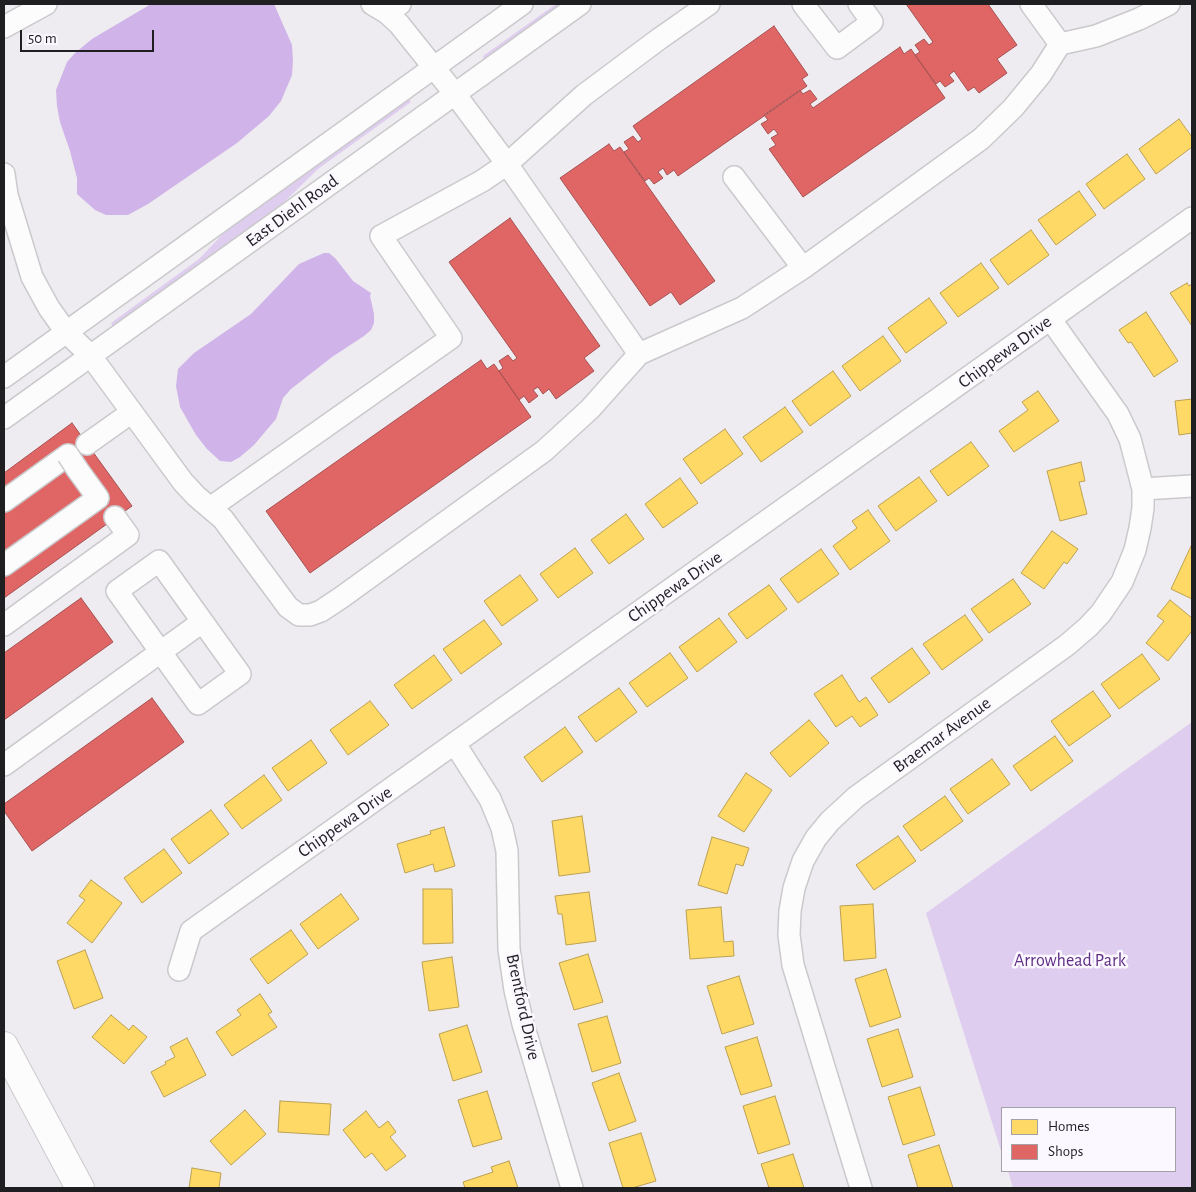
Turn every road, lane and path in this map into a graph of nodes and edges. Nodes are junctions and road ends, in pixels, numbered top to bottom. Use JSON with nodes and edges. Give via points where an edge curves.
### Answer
{"nodes":[{"id":1,"x":46,"y":4,"type":"edge"},
{"id":2,"x":522,"y":4,"type":"edge"},
{"id":3,"x":580,"y":4,"type":"edge"},
{"id":4,"x":709,"y":4,"type":"edge"},
{"id":5,"x":803,"y":4,"type":"edge"},
{"id":6,"x":858,"y":4,"type":"edge"},
{"id":7,"x":1031,"y":4,"type":"edge"},
{"id":8,"x":1169,"y":4,"type":"edge"},
{"id":9,"x":386,"y":7,"type":"edge"},
{"id":10,"x":4,"y":27,"type":"edge"},
{"id":11,"x":1060,"y":44,"type":"junction"},
{"id":12,"x":433,"y":68,"type":"junction"},
{"id":13,"x":455,"y":94,"type":"junction"},
{"id":14,"x":508,"y":164,"type":"junction"},
{"id":15,"x":4,"y":174,"type":"edge"},
{"id":16,"x":734,"y":176,"type":"dead end"},
{"id":17,"x":1192,"y":218,"type":"edge"},
{"id":18,"x":10,"y":232,"type":"edge"},
{"id":19,"x":802,"y":268,"type":"junction"},
{"id":20,"x":1051,"y":320,"type":"junction"},
{"id":21,"x":66,"y":332,"type":"junction"},
{"id":22,"x":640,"y":354,"type":"junction"},
{"id":23,"x":90,"y":355,"type":"junction"},
{"id":24,"x":4,"y":377,"type":"edge"},
{"id":25,"x":132,"y":412,"type":"junction"},
{"id":26,"x":4,"y":418,"type":"edge"},
{"id":27,"x":87,"y":444,"type":"dead end"},
{"id":28,"x":1192,"y":486,"type":"edge"},
{"id":29,"x":1143,"y":489,"type":"junction"},
{"id":30,"x":4,"y":501,"type":"edge"},
{"id":31,"x":210,"y":508,"type":"junction"},
{"id":32,"x":115,"y":517,"type":"dead end"},
{"id":33,"x":4,"y":565,"type":"edge"},
{"id":34,"x":5,"y":622,"type":"edge"},
{"id":35,"x":202,"y":622,"type":"junction"},
{"id":36,"x":161,"y":652,"type":"junction"},
{"id":37,"x":455,"y":744,"type":"junction"},
{"id":38,"x":4,"y":765,"type":"edge"},
{"id":39,"x":178,"y":970,"type":"dead end"},
{"id":40,"x":4,"y":1046,"type":"edge"},
{"id":41,"x":80,"y":1188,"type":"edge"},
{"id":42,"x":572,"y":1188,"type":"edge"},
{"id":43,"x":860,"y":1188,"type":"edge"}],
"edges":[{"from":1,"to":10,"type":"street"},
{"from":2,"to":12,"type":"street","name":"East Diehl Road"},
{"from":3,"to":13,"type":"street","name":"East Diehl Road"},
{"from":4,"to":14,"type":"street","via":[[584,95]]},
{"from":5,"to":6,"type":"street","via":[[837,48],[872,22]]},
{"from":7,"to":11,"type":"street"},
{"from":8,"to":11,"type":"street","via":[[1096,36]]},
{"from":9,"to":12,"type":"street"},
{"from":11,"to":19,"type":"street","via":[[1013,108],[981,139]]},
{"from":12,"to":13,"type":"street"},
{"from":12,"to":21,"type":"street","name":"East Diehl Road"},
{"from":13,"to":14,"type":"street"},
{"from":13,"to":23,"type":"street","name":"East Diehl Road"},
{"from":14,"to":22,"type":"street"},
{"from":14,"to":31,"type":"street","via":[[381,236],[451,338]]},
{"from":15,"to":18,"type":"street"},
{"from":16,"to":19,"type":"street"},
{"from":17,"to":20,"type":"street","name":"Chippewa Drive"},
{"from":18,"to":21,"type":"street","via":[[49,308]]},
{"from":19,"to":22,"type":"street","via":[[742,308]]},
{"from":20,"to":29,"type":"street","name":"Braemar Avenue","via":[[1118,414],[1130,439]]},
{"from":20,"to":37,"type":"street","name":"Chippewa Drive"},
{"from":21,"to":23,"type":"street"},
{"from":21,"to":24,"type":"street","name":"East Diehl Road"},
{"from":22,"to":31,"type":"street","via":[[590,409],[544,451],[321,611],[310,615],[299,614],[288,607],[223,519]]},
{"from":23,"to":25,"type":"street"},
{"from":23,"to":26,"type":"street","name":"East Diehl Road"},
{"from":25,"to":27,"type":"street"},
{"from":25,"to":31,"type":"street","via":[[183,482]]},
{"from":28,"to":29,"type":"street"},
{"from":29,"to":43,"type":"street","name":"Braemar Avenue","via":[[1135,550],[1122,582],[1101,613],[1067,645],[856,797],[816,838],[804,861],[790,911],[793,965]]},
{"from":30,"to":33,"type":"street","via":[[73,462],[98,498]]},
{"from":32,"to":34,"type":"street","via":[[128,535]]},
{"from":35,"to":36,"type":"street"},
{"from":35,"to":36,"type":"street","via":[[240,674],[198,704]]},
{"from":35,"to":36,"type":"street","via":[[158,561],[117,591]]},
{"from":36,"to":38,"type":"street"},
{"from":37,"to":39,"type":"street","name":"Chippewa Drive","via":[[190,931]]},
{"from":37,"to":42,"type":"street","name":"Brentford Drive","via":[[490,799],[502,828],[508,851],[509,949],[515,990]]},
{"from":40,"to":41,"type":"main road"}]}
